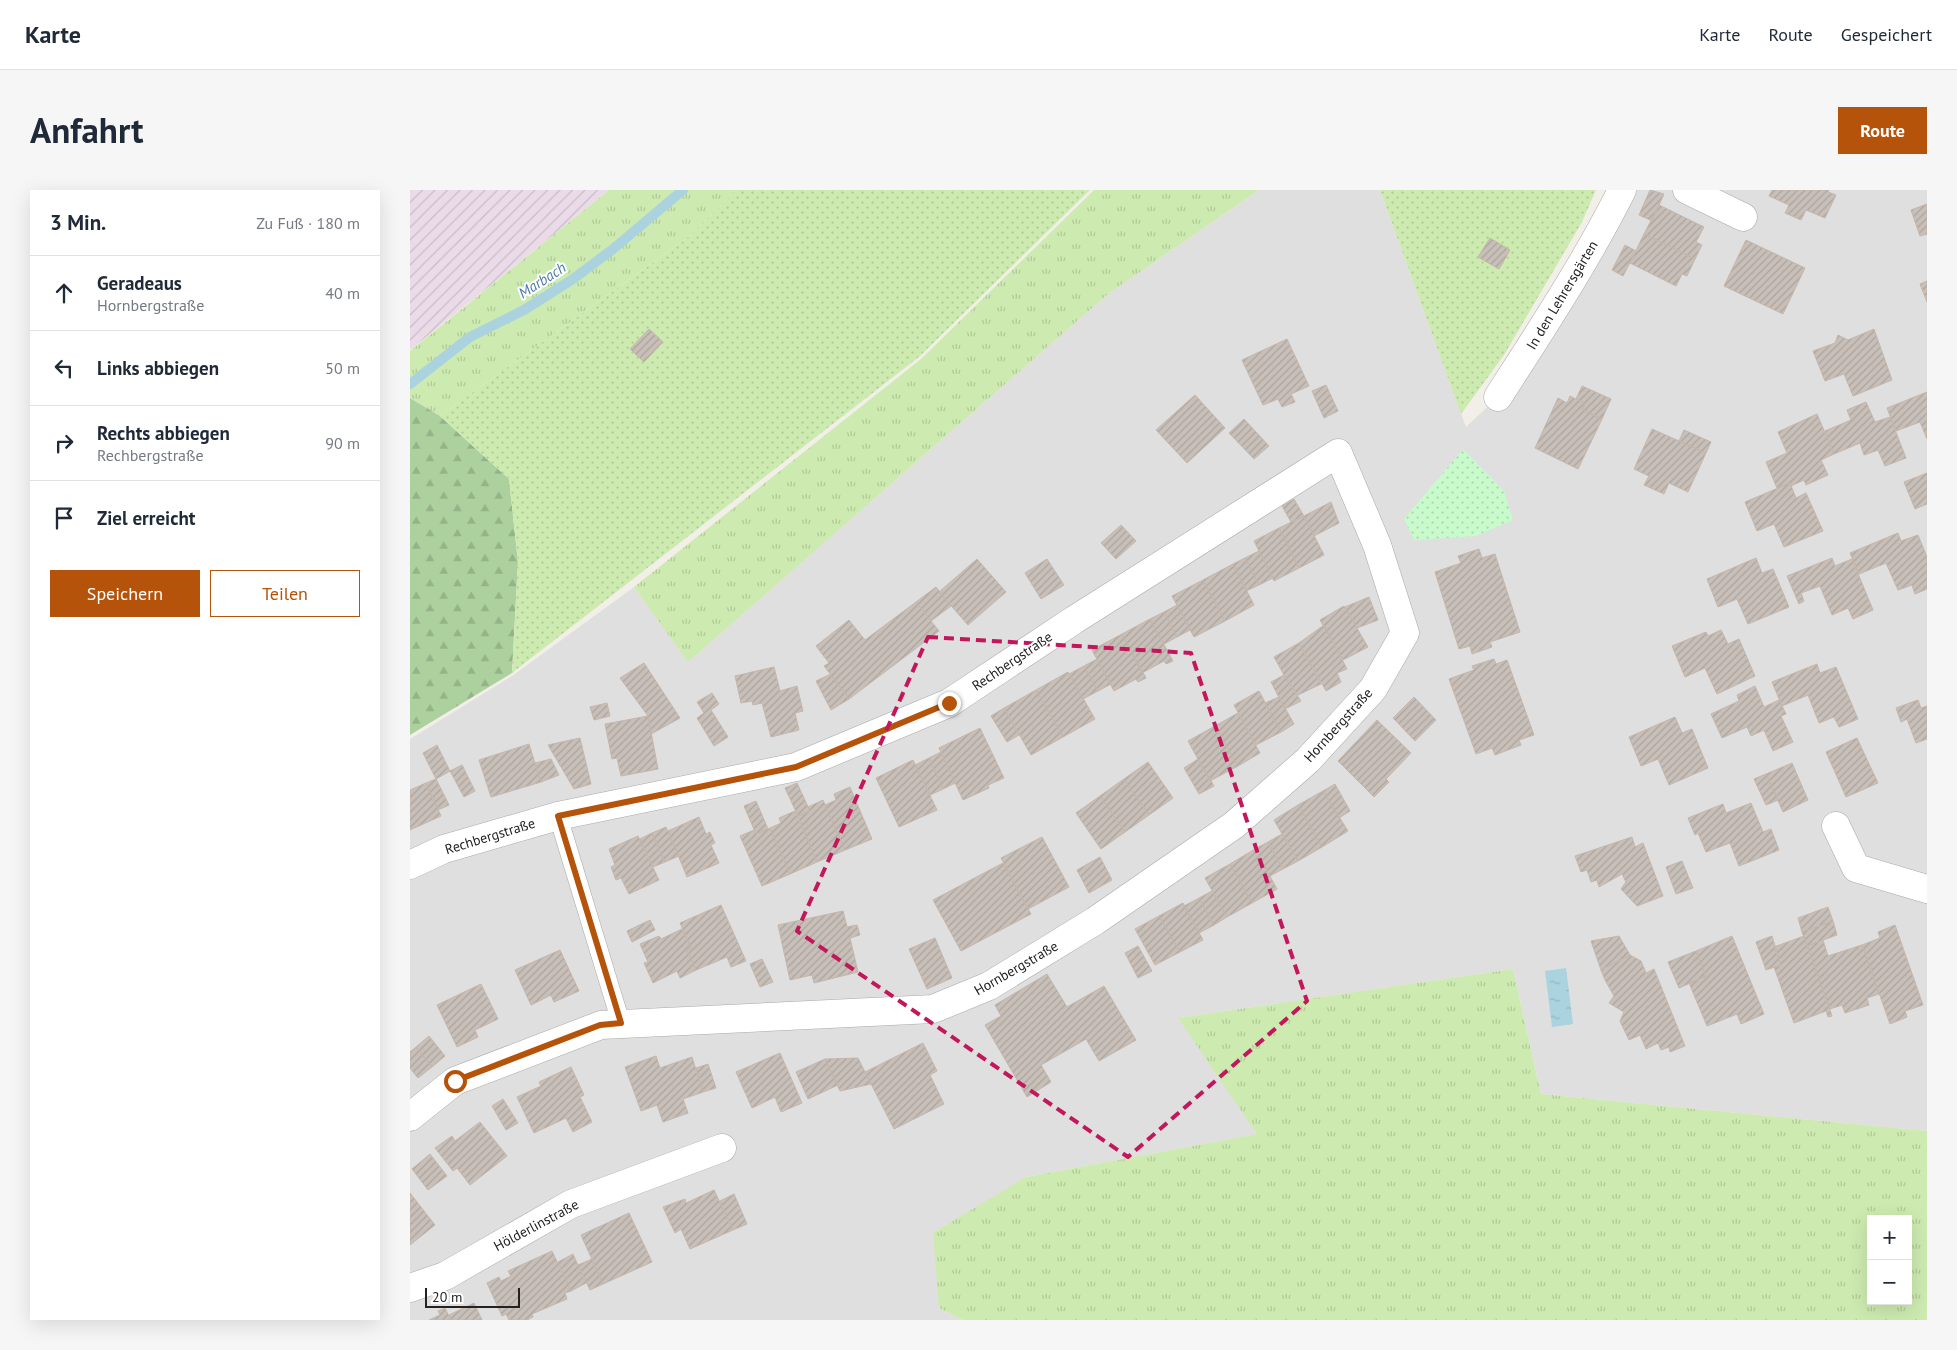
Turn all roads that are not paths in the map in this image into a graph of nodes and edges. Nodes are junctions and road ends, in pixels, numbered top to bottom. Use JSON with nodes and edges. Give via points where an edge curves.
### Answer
{"nodes":[{"id":1,"x":1622,"y":190,"type":"edge"},
{"id":2,"x":1687,"y":190,"type":"edge"},
{"id":3,"x":1744,"y":217,"type":"dead end"},
{"id":4,"x":1498,"y":397,"type":"dead end"},
{"id":5,"x":1405,"y":633,"type":"joint"},
{"id":6,"x":558,"y":816,"type":"junction"},
{"id":7,"x":1836,"y":826,"type":"dead end"},
{"id":8,"x":410,"y":864,"type":"edge"},
{"id":9,"x":1927,"y":889,"type":"edge"},
{"id":10,"x":621,"y":1023,"type":"junction"},
{"id":11,"x":410,"y":1117,"type":"edge"},
{"id":12,"x":722,"y":1148,"type":"dead end"},
{"id":13,"x":410,"y":1288,"type":"edge"}],
"edges":[{"from":1,"to":4,"type":"street","name":"In den Lehrersgärten"},
{"from":2,"to":3,"type":"street"},
{"from":5,"to":6,"type":"street","name":"Rechbergstraße","via":[[1377,545],[1338,453],[949,703],[796,767]]},
{"from":5,"to":10,"type":"street","name":"Hornbergstraße","via":[[1373,689],[1308,760],[1234,825],[1095,921],[989,986],[934,1009]]},
{"from":6,"to":8,"type":"street","name":"Rechbergstraße","via":[[444,849]]},
{"from":6,"to":10,"type":"lane"},
{"from":7,"to":9,"type":"street","via":[[1856,868]]},
{"from":10,"to":11,"type":"street","name":"Hornbergstraße","via":[[600,1025],[455,1081]]},
{"from":12,"to":13,"type":"street","name":"Hölderlinstraße","via":[[571,1204],[445,1276]]}]}
